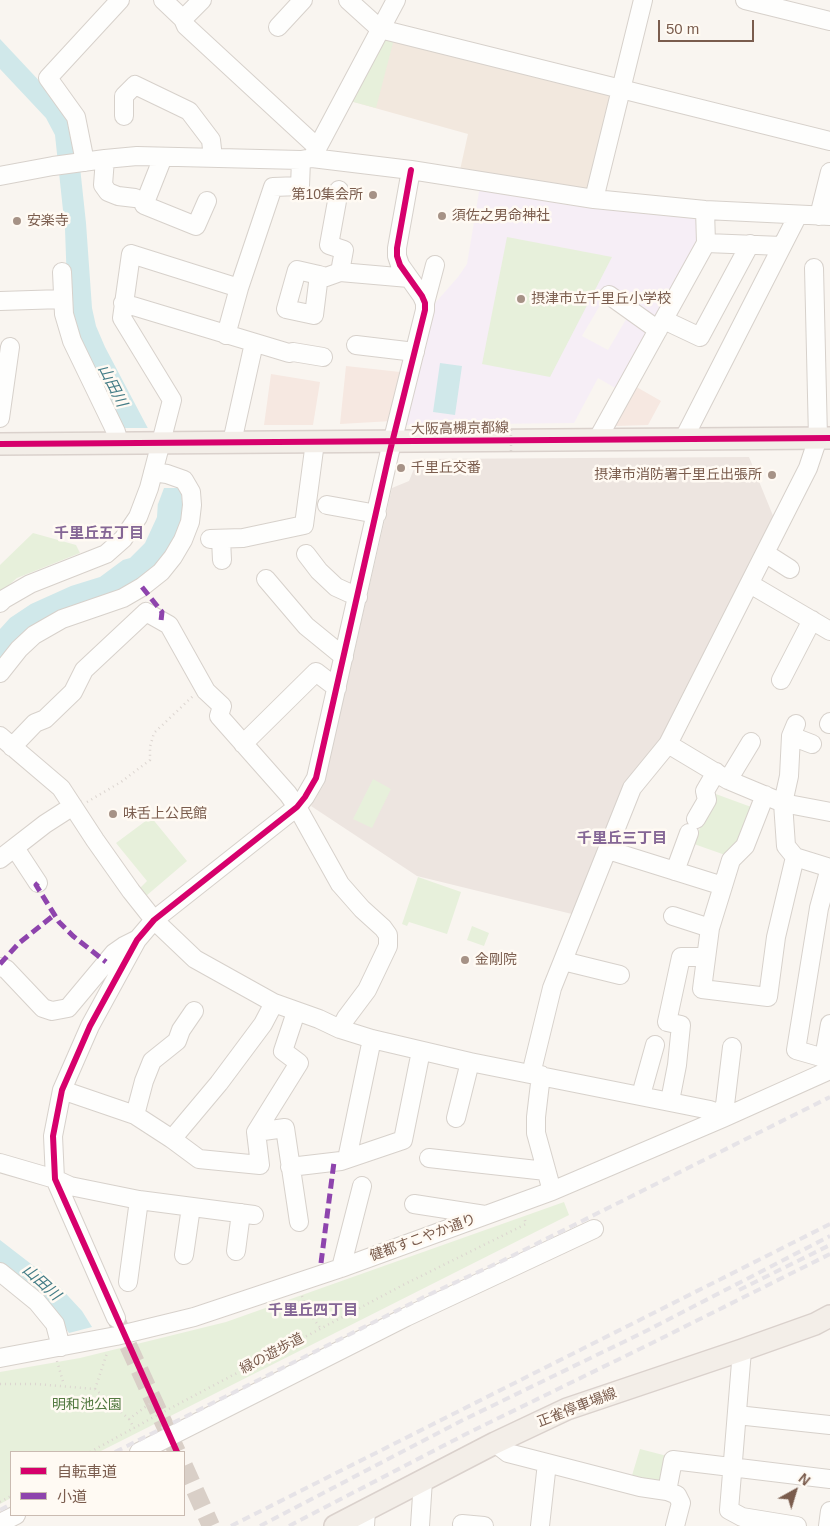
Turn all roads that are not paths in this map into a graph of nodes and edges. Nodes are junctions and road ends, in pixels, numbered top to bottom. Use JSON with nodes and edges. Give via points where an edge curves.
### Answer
{"nodes":[{"id":1,"x":120,"y":0,"type":"edge"},
{"id":2,"x":163,"y":0,"type":"edge"},
{"id":3,"x":202,"y":0,"type":"edge"},
{"id":4,"x":303,"y":0,"type":"edge"},
{"id":5,"x":348,"y":0,"type":"edge"},
{"id":6,"x":396,"y":0,"type":"edge"},
{"id":7,"x":644,"y":0,"type":"edge"},
{"id":8,"x":745,"y":0,"type":"edge"},
{"id":9,"x":183,"y":19,"type":"junction"},
{"id":10,"x":830,"y":21,"type":"edge"},
{"id":11,"x":278,"y":27,"type":"dead end"},
{"id":12,"x":380,"y":29,"type":"junction"},
{"id":13,"x":621,"y":89,"type":"junction"},
{"id":14,"x":124,"y":116,"type":"dead end"},
{"id":15,"x":830,"y":141,"type":"edge"},
{"id":16,"x":310,"y":155,"type":"junction"},
{"id":17,"x":162,"y":157,"type":"junction"},
{"id":18,"x":213,"y":158,"type":"junction"},
{"id":19,"x":105,"y":159,"type":"junction"},
{"id":20,"x":85,"y":162,"type":"junction"},
{"id":21,"x":411,"y":170,"type":"junction"},
{"id":22,"x":830,"y":172,"type":"edge"},
{"id":23,"x":0,"y":176,"type":"edge"},
{"id":24,"x":339,"y":190,"type":"dead end"},
{"id":25,"x":135,"y":198,"type":"dead end"},
{"id":26,"x":594,"y":199,"type":"junction"},
{"id":27,"x":207,"y":201,"type":"dead end"},
{"id":28,"x":705,"y":210,"type":"junction"},
{"id":29,"x":798,"y":215,"type":"junction"},
{"id":30,"x":825,"y":216,"type":"edge"},
{"id":31,"x":706,"y":243,"type":"junction"},
{"id":32,"x":750,"y":244,"type":"junction"},
{"id":33,"x":782,"y":246,"type":"junction"},
{"id":34,"x":435,"y":265,"type":"dead end"},
{"id":35,"x":814,"y":268,"type":"dead end"},
{"id":36,"x":62,"y":272,"type":"dead end"},
{"id":37,"x":340,"y":272,"type":"junction"},
{"id":38,"x":320,"y":275,"type":"dead end"},
{"id":39,"x":409,"y":278,"type":"junction"},
{"id":40,"x":239,"y":288,"type":"junction"},
{"id":41,"x":609,"y":295,"type":"dead end"},
{"id":42,"x":63,"y":299,"type":"junction"},
{"id":43,"x":0,"y":301,"type":"edge"},
{"id":44,"x":123,"y":303,"type":"junction"},
{"id":45,"x":425,"y":303,"type":"junction"},
{"id":46,"x":661,"y":325,"type":"junction"},
{"id":47,"x":226,"y":335,"type":"junction"},
{"id":48,"x":254,"y":343,"type":"junction"},
{"id":49,"x":356,"y":345,"type":"dead end"},
{"id":50,"x":10,"y":347,"type":"dead end"},
{"id":51,"x":414,"y":352,"type":"junction"},
{"id":52,"x":323,"y":357,"type":"dead end"},
{"id":53,"x":0,"y":418,"type":"edge"},
{"id":54,"x":824,"y":438,"type":"edge"},
{"id":55,"x":597,"y":440,"type":"junction"},
{"id":56,"x":683,"y":440,"type":"junction"},
{"id":57,"x":163,"y":442,"type":"junction"},
{"id":58,"x":232,"y":442,"type":"junction"},
{"id":59,"x":316,"y":442,"type":"junction"},
{"id":60,"x":393,"y":442,"type":"junction"},
{"id":61,"x":122,"y":443,"type":"junction"},
{"id":62,"x":0,"y":444,"type":"edge"},
{"id":63,"x":151,"y":480,"type":"junction"},
{"id":64,"x":327,"y":505,"type":"dead end"},
{"id":65,"x":377,"y":514,"type":"junction"},
{"id":66,"x":306,"y":554,"type":"dead end"},
{"id":67,"x":765,"y":554,"type":"junction"},
{"id":68,"x":222,"y":560,"type":"dead end"},
{"id":69,"x":790,"y":569,"type":"dead end"},
{"id":70,"x":266,"y":579,"type":"dead end"},
{"id":71,"x":750,"y":584,"type":"junction"},
{"id":72,"x":358,"y":597,"type":"junction"},
{"id":73,"x":0,"y":603,"type":"edge"},
{"id":74,"x":812,"y":620,"type":"junction"},
{"id":75,"x":830,"y":631,"type":"edge"},
{"id":76,"x":344,"y":657,"type":"junction"},
{"id":77,"x":0,"y":673,"type":"edge"},
{"id":78,"x":782,"y":680,"type":"dead end"},
{"id":79,"x":337,"y":688,"type":"junction"},
{"id":80,"x":6,"y":742,"type":"edge"},
{"id":81,"x":751,"y":742,"type":"dead end"},
{"id":82,"x":243,"y":744,"type":"junction"},
{"id":83,"x":668,"y":744,"type":"junction"},
{"id":84,"x":812,"y":744,"type":"dead end"},
{"id":85,"x":722,"y":776,"type":"junction"},
{"id":86,"x":765,"y":795,"type":"junction"},
{"id":87,"x":783,"y":803,"type":"junction"},
{"id":88,"x":74,"y":807,"type":"junction"},
{"id":89,"x":297,"y":807,"type":"junction"},
{"id":90,"x":830,"y":812,"type":"edge"},
{"id":91,"x":15,"y":848,"type":"junction"},
{"id":92,"x":608,"y":850,"type":"junction"},
{"id":93,"x":795,"y":857,"type":"junction"},
{"id":94,"x":0,"y":858,"type":"edge"},
{"id":95,"x":830,"y":868,"type":"edge"},
{"id":96,"x":675,"y":871,"type":"junction"},
{"id":97,"x":38,"y":883,"type":"dead end"},
{"id":98,"x":722,"y":886,"type":"junction"},
{"id":99,"x":673,"y":916,"type":"dead end"},
{"id":100,"x":154,"y":920,"type":"junction"},
{"id":101,"x":710,"y":928,"type":"junction"},
{"id":102,"x":136,"y":940,"type":"junction"},
{"id":103,"x":706,"y":957,"type":"junction"},
{"id":104,"x":563,"y":961,"type":"junction"},
{"id":105,"x":0,"y":967,"type":"edge"},
{"id":106,"x":620,"y":975,"type":"dead end"},
{"id":107,"x":274,"y":1003,"type":"junction"},
{"id":108,"x":194,"y":1012,"type":"dead end"},
{"id":109,"x":296,"y":1012,"type":"junction"},
{"id":110,"x":830,"y":1024,"type":"edge"},
{"id":111,"x":340,"y":1029,"type":"junction"},
{"id":112,"x":372,"y":1039,"type":"junction"},
{"id":113,"x":655,"y":1045,"type":"dead end"},
{"id":114,"x":732,"y":1047,"type":"dead end"},
{"id":115,"x":421,"y":1051,"type":"junction"},
{"id":116,"x":470,"y":1062,"type":"junction"},
{"id":117,"x":828,"y":1065,"type":"edge"},
{"id":118,"x":536,"y":1075,"type":"junction"},
{"id":119,"x":62,"y":1090,"type":"junction"},
{"id":120,"x":641,"y":1095,"type":"junction"},
{"id":121,"x":670,"y":1101,"type":"junction"},
{"id":122,"x":135,"y":1115,"type":"junction"},
{"id":123,"x":721,"y":1117,"type":"junction"},
{"id":124,"x":456,"y":1118,"type":"dead end"},
{"id":125,"x":256,"y":1132,"type":"junction"},
{"id":126,"x":172,"y":1139,"type":"junction"},
{"id":127,"x":429,"y":1158,"type":"dead end"},
{"id":128,"x":347,"y":1159,"type":"junction"},
{"id":129,"x":0,"y":1163,"type":"edge"},
{"id":130,"x":290,"y":1167,"type":"junction"},
{"id":131,"x":546,"y":1171,"type":"junction"},
{"id":132,"x":55,"y":1179,"type":"junction"},
{"id":133,"x":362,"y":1186,"type":"dead end"},
{"id":134,"x":552,"y":1191,"type":"junction"},
{"id":135,"x":138,"y":1200,"type":"junction"},
{"id":136,"x":414,"y":1204,"type":"dead end"},
{"id":137,"x":191,"y":1207,"type":"junction"},
{"id":138,"x":486,"y":1215,"type":"junction"},
{"id":139,"x":298,"y":1222,"type":"dead end"},
{"id":140,"x":75,"y":1224,"type":"junction"},
{"id":141,"x":594,"y":1229,"type":"dead end"},
{"id":142,"x":236,"y":1251,"type":"dead end"},
{"id":143,"x":184,"y":1255,"type":"dead end"},
{"id":144,"x":341,"y":1268,"type":"junction"},
{"id":145,"x":0,"y":1272,"type":"edge"},
{"id":146,"x":128,"y":1282,"type":"dead end"},
{"id":147,"x":830,"y":1316,"type":"edge"},
{"id":148,"x":116,"y":1318,"type":"tunnel mouth"},
{"id":149,"x":112,"y":1342,"type":"junction"},
{"id":150,"x":742,"y":1350,"type":"junction"},
{"id":151,"x":59,"y":1353,"type":"junction"},
{"id":152,"x":0,"y":1358,"type":"edge"},
{"id":153,"x":737,"y":1415,"type":"junction"},
{"id":154,"x":830,"y":1425,"type":"edge"},
{"id":155,"x":494,"y":1443,"type":"junction"},
{"id":156,"x":141,"y":1451,"type":"edge"},
{"id":157,"x":547,"y":1463,"type":"junction"},
{"id":158,"x":733,"y":1468,"type":"junction"},
{"id":159,"x":830,"y":1479,"type":"edge"},
{"id":160,"x":423,"y":1480,"type":"junction"},
{"id":161,"x":667,"y":1491,"type":"junction"},
{"id":162,"x":830,"y":1511,"type":"edge"},
{"id":163,"x":14,"y":1516,"type":"edge"},
{"id":164,"x":365,"y":1518,"type":"edge"},
{"id":165,"x":739,"y":1521,"type":"edge"},
{"id":166,"x":0,"y":1523,"type":"edge"},
{"id":167,"x":462,"y":1524,"type":"dead end"},
{"id":168,"x":543,"y":1525,"type":"edge"},
{"id":169,"x":335,"y":1526,"type":"edge"},
{"id":170,"x":420,"y":1526,"type":"edge"},
{"id":171,"x":484,"y":1526,"type":"edge"},
{"id":172,"x":675,"y":1526,"type":"edge"},
{"id":173,"x":797,"y":1526,"type":"edge"},
{"id":174,"x":828,"y":1526,"type":"edge"}],
"edges":[{"from":1,"to":20,"type":"street","via":[[48,78],[76,117]]},
{"from":2,"to":9,"type":"street"},
{"from":3,"to":9,"type":"street"},
{"from":4,"to":11,"type":"street"},
{"from":5,"to":12,"type":"street"},
{"from":6,"to":12,"type":"street"},
{"from":7,"to":13,"type":"street"},
{"from":8,"to":10,"type":"street"},
{"from":9,"to":16,"type":"street","via":[[186,26]]},
{"from":12,"to":13,"type":"street"},
{"from":12,"to":16,"type":"street"},
{"from":13,"to":15,"type":"street"},
{"from":13,"to":26,"type":"street"},
{"from":14,"to":18,"type":"street","via":[[124,96],[135,85],[189,111],[211,140]]},
{"from":16,"to":18,"type":"street"},
{"from":16,"to":21,"type":"street"},
{"from":16,"to":40,"type":"street","via":[[300,186],[273,187]]},
{"from":17,"to":18,"type":"street"},
{"from":17,"to":19,"type":"street"},
{"from":17,"to":27,"type":"street","via":[[144,205],[196,226]]},
{"from":19,"to":20,"type":"street"},
{"from":19,"to":25,"type":"street","via":[[103,185],[108,192]]},
{"from":20,"to":23,"type":"street"},
{"from":21,"to":26,"type":"street"},
{"from":21,"to":39,"type":"street","via":[[397,248],[400,264]]},
{"from":22,"to":30,"type":"street"},
{"from":24,"to":37,"type":"street","via":[[329,245],[344,250]]},
{"from":26,"to":28,"type":"street"},
{"from":28,"to":29,"type":"street"},
{"from":28,"to":31,"type":"street"},
{"from":29,"to":30,"type":"street"},
{"from":29,"to":33,"type":"street"},
{"from":31,"to":32,"type":"street"},
{"from":31,"to":46,"type":"street"},
{"from":32,"to":33,"type":"street"},
{"from":32,"to":46,"type":"street","via":[[700,337]]},
{"from":33,"to":56,"type":"street"},
{"from":34,"to":45,"type":"street"},
{"from":35,"to":54,"type":"street"},
{"from":36,"to":42,"type":"street"},
{"from":37,"to":38,"type":"street","via":[[326,277]]},
{"from":37,"to":39,"type":"street"},
{"from":39,"to":45,"type":"street"},
{"from":40,"to":44,"type":"street","via":[[131,254]]},
{"from":40,"to":47,"type":"street"},
{"from":41,"to":46,"type":"street"},
{"from":42,"to":43,"type":"street"},
{"from":42,"to":61,"type":"street","via":[[72,341]]},
{"from":44,"to":47,"type":"street"},
{"from":44,"to":57,"type":"street","via":[[122,318],[172,400]]},
{"from":45,"to":51,"type":"street"},
{"from":46,"to":55,"type":"street"},
{"from":47,"to":48,"type":"street"},
{"from":48,"to":52,"type":"street","via":[[289,353]]},
{"from":48,"to":58,"type":"street"},
{"from":49,"to":51,"type":"street"},
{"from":50,"to":53,"type":"street"},
{"from":51,"to":60,"type":"street"},
{"from":54,"to":56,"type":"main road","name":"大阪高槻京都線"},
{"from":54,"to":67,"type":"street"},
{"from":55,"to":56,"type":"main road","name":"大阪高槻京都線"},
{"from":55,"to":60,"type":"main road","name":"大阪高槻京都線"},
{"from":57,"to":58,"type":"main road","name":"大阪高槻京都線"},
{"from":57,"to":61,"type":"main road","name":"大阪高槻京都線"},
{"from":57,"to":63,"type":"street"},
{"from":58,"to":59,"type":"main road","name":"大阪高槻京都線"},
{"from":59,"to":60,"type":"main road","name":"大阪高槻京都線"},
{"from":59,"to":68,"type":"street","via":[[304,524],[243,538],[216,539]]},
{"from":60,"to":65,"type":"street"},
{"from":61,"to":62,"type":"main road","name":"大阪高槻京都線"},
{"from":63,"to":73,"type":"street","via":[[138,517],[123,539],[106,554],[30,584]]},
{"from":63,"to":77,"type":"street","via":[[176,477],[184,480],[191,492],[190,522],[173,557],[161,572],[123,598],[62,619],[34,635]]},
{"from":64,"to":65,"type":"street"},
{"from":65,"to":72,"type":"street"},
{"from":66,"to":72,"type":"street","via":[[336,587]]},
{"from":67,"to":69,"type":"street"},
{"from":67,"to":71,"type":"street"},
{"from":70,"to":76,"type":"street","via":[[306,626]]},
{"from":71,"to":74,"type":"street"},
{"from":71,"to":83,"type":"street"},
{"from":72,"to":76,"type":"street"},
{"from":74,"to":75,"type":"street"},
{"from":74,"to":78,"type":"street"},
{"from":76,"to":79,"type":"street"},
{"from":79,"to":82,"type":"street","via":[[316,672]]},
{"from":79,"to":89,"type":"street","via":[[316,778]]},
{"from":80,"to":82,"type":"street","via":[[45,720],[73,692],[84,670],[146,612],[169,625],[206,690],[222,706],[219,716]]},
{"from":80,"to":88,"type":"street","via":[[60,788]]},
{"from":81,"to":85,"type":"street"},
{"from":82,"to":89,"type":"street"},
{"from":83,"to":85,"type":"street"},
{"from":83,"to":92,"type":"street","via":[[632,788]]},
{"from":84,"to":87,"type":"street","via":[[793,730]]},
{"from":85,"to":86,"type":"street"},
{"from":85,"to":96,"type":"street","via":[[705,791],[707,800],[692,826]]},
{"from":86,"to":87,"type":"street"},
{"from":86,"to":98,"type":"street","via":[[745,846],[732,860]]},
{"from":87,"to":90,"type":"street"},
{"from":87,"to":93,"type":"street","via":[[786,846]]},
{"from":88,"to":91,"type":"street"},
{"from":88,"to":100,"type":"street"},
{"from":89,"to":100,"type":"street"},
{"from":89,"to":111,"type":"street","via":[[340,884],[388,935],[388,946],[367,990]]},
{"from":91,"to":94,"type":"street"},
{"from":91,"to":97,"type":"street"},
{"from":92,"to":96,"type":"street"},
{"from":92,"to":104,"type":"street"},
{"from":93,"to":95,"type":"street"},
{"from":93,"to":103,"type":"street","via":[[776,937],[768,997],[702,989]]},
{"from":95,"to":117,"type":"street","via":[[819,908],[796,1050]]},
{"from":96,"to":98,"type":"street"},
{"from":98,"to":101,"type":"street"},
{"from":99,"to":101,"type":"street"},
{"from":100,"to":102,"type":"street"},
{"from":100,"to":107,"type":"street","via":[[195,959]]},
{"from":101,"to":103,"type":"street"},
{"from":102,"to":105,"type":"street","via":[[114,953],[68,1008],[52,1011],[43,1008],[6,969]]},
{"from":102,"to":119,"type":"street","via":[[90,1026]]},
{"from":103,"to":121,"type":"street","via":[[681,957],[667,1022],[680,1025]]},
{"from":104,"to":106,"type":"street"},
{"from":104,"to":118,"type":"street","via":[[552,988]]},
{"from":107,"to":109,"type":"street"},
{"from":107,"to":126,"type":"street","via":[[263,1024],[219,1083]]},
{"from":108,"to":122,"type":"street","via":[[177,1041],[152,1061]]},
{"from":109,"to":111,"type":"street"},
{"from":109,"to":125,"type":"street","via":[[283,1051],[299,1063]]},
{"from":110,"to":117,"type":"street"},
{"from":111,"to":112,"type":"street"},
{"from":112,"to":115,"type":"street"},
{"from":112,"to":128,"type":"street"},
{"from":113,"to":120,"type":"street"},
{"from":114,"to":123,"type":"street"},
{"from":115,"to":116,"type":"street"},
{"from":115,"to":128,"type":"street","via":[[403,1140]]},
{"from":116,"to":118,"type":"street"},
{"from":116,"to":124,"type":"street"},
{"from":117,"to":123,"type":"street","name":"健都すこやか通り"},
{"from":118,"to":120,"type":"street"},
{"from":118,"to":131,"type":"street","via":[[536,1133]]},
{"from":119,"to":122,"type":"street"},
{"from":119,"to":132,"type":"street","via":[[53,1136]]},
{"from":120,"to":121,"type":"street"},
{"from":121,"to":123,"type":"street","via":[[710,1110]]},
{"from":122,"to":126,"type":"street"},
{"from":123,"to":134,"type":"street","name":"健都すこやか通り"},
{"from":125,"to":126,"type":"street","via":[[260,1165],[199,1159]]},
{"from":125,"to":130,"type":"street","via":[[285,1128]]},
{"from":127,"to":131,"type":"street"},
{"from":128,"to":130,"type":"street"},
{"from":129,"to":132,"type":"street"},
{"from":130,"to":139,"type":"street"},
{"from":131,"to":134,"type":"street"},
{"from":132,"to":135,"type":"street","via":[[70,1186]]},
{"from":132,"to":140,"type":"street"},
{"from":133,"to":144,"type":"street"},
{"from":134,"to":138,"type":"street","name":"健都すこやか通り"},
{"from":135,"to":137,"type":"street"},
{"from":135,"to":146,"type":"street"},
{"from":136,"to":138,"type":"street"},
{"from":137,"to":142,"type":"street","via":[[248,1214]]},
{"from":137,"to":143,"type":"street"},
{"from":138,"to":144,"type":"street","name":"健都すこやか通り"},
{"from":140,"to":148,"type":"street"},
{"from":140,"to":149,"type":"street","via":[[72,1233]]},
{"from":141,"to":156,"type":"street","via":[[406,1317]]},
{"from":144,"to":149,"type":"street","name":"健都すこやか通り"},
{"from":145,"to":151,"type":"street","via":[[37,1302],[55,1324]]},
{"from":147,"to":150,"type":"main road","name":"正雀停車場線"},
{"from":149,"to":151,"type":"street","name":"健都すこやか通り"},
{"from":150,"to":153,"type":"street"},
{"from":150,"to":155,"type":"main road","name":"正雀停車場線","via":[[567,1410]]},
{"from":151,"to":152,"type":"street","name":"健都すこやか通り"},
{"from":153,"to":154,"type":"street"},
{"from":153,"to":158,"type":"street"},
{"from":155,"to":157,"type":"street","via":[[508,1454]]},
{"from":155,"to":160,"type":"main road","name":"正雀停車場線"},
{"from":157,"to":161,"type":"street"},
{"from":157,"to":168,"type":"street"},
{"from":158,"to":159,"type":"street"},
{"from":158,"to":161,"type":"street","via":[[673,1460]]},
{"from":158,"to":165,"type":"street","via":[[730,1510]]},
{"from":160,"to":164,"type":"main road","name":"正雀停車場線"},
{"from":160,"to":170,"type":"street"},
{"from":161,"to":172,"type":"street","via":[[677,1495],[681,1503]]},
{"from":162,"to":174,"type":"street"},
{"from":163,"to":166,"type":"street"},
{"from":164,"to":169,"type":"main road","name":"正雀停車場線"},
{"from":165,"to":173,"type":"street"},
{"from":167,"to":171,"type":"street"}]}
